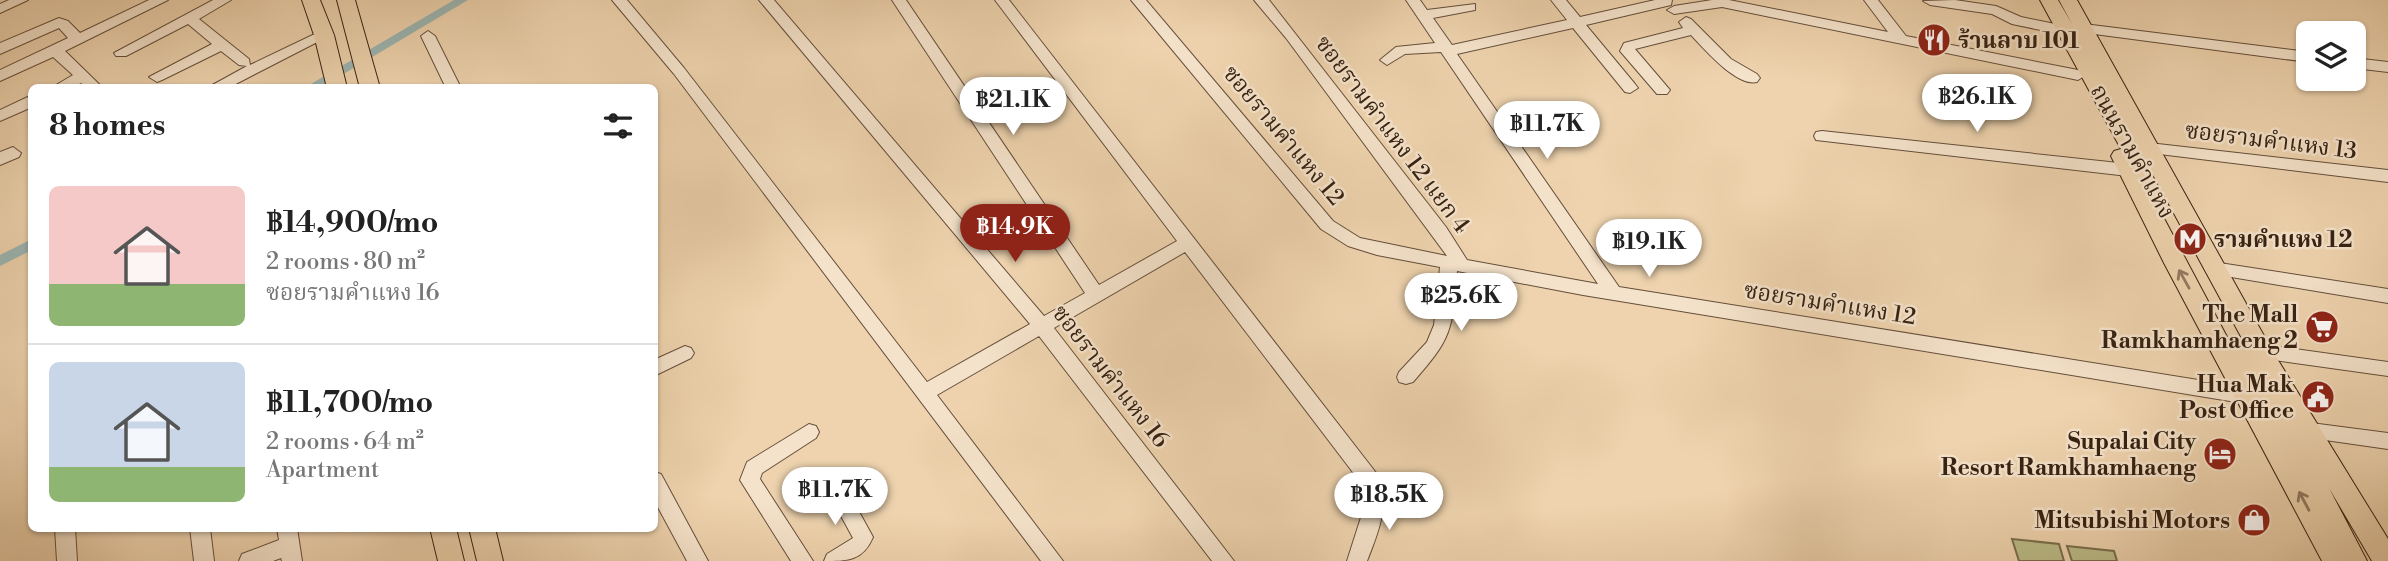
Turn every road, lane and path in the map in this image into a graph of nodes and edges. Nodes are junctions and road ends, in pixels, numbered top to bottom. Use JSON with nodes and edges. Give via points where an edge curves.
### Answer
{"nodes":[{"id":1,"x":21,"y":0,"type":"edge"},
{"id":2,"x":161,"y":0,"type":"edge"},
{"id":3,"x":224,"y":0,"type":"edge"},
{"id":4,"x":311,"y":0,"type":"edge"},
{"id":5,"x":323,"y":0,"type":"edge"},
{"id":6,"x":346,"y":0,"type":"edge"},
{"id":7,"x":354,"y":0,"type":"edge"},
{"id":8,"x":619,"y":0,"type":"edge"},
{"id":9,"x":766,"y":0,"type":"edge"},
{"id":10,"x":900,"y":0,"type":"edge"},
{"id":11,"x":1002,"y":0,"type":"edge"},
{"id":12,"x":1138,"y":0,"type":"edge"},
{"id":13,"x":1261,"y":0,"type":"edge"},
{"id":14,"x":1413,"y":0,"type":"edge"},
{"id":15,"x":1558,"y":0,"type":"edge"},
{"id":16,"x":1798,"y":0,"type":"edge"},
{"id":17,"x":1871,"y":0,"type":"edge"},
{"id":18,"x":2042,"y":0,"type":"edge"},
{"id":19,"x":2049,"y":0,"type":"edge"},
{"id":20,"x":2068,"y":0,"type":"edge"},
{"id":21,"x":1930,"y":1,"type":"edge"},
{"id":22,"x":1668,"y":4,"type":"edge"},
{"id":23,"x":1761,"y":5,"type":"edge"},
{"id":24,"x":1470,"y":7,"type":"dead end"},
{"id":25,"x":0,"y":9,"type":"edge"},
{"id":26,"x":1424,"y":15,"type":"junction"},
{"id":27,"x":189,"y":18,"type":"junction"},
{"id":28,"x":1814,"y":19,"type":"junction"},
{"id":29,"x":1577,"y":23,"type":"junction"},
{"id":30,"x":354,"y":25,"type":"junction"},
{"id":31,"x":2055,"y":28,"type":"junction"},
{"id":32,"x":2084,"y":29,"type":"junction"},
{"id":33,"x":1693,"y":30,"type":"junction"},
{"id":34,"x":324,"y":34,"type":"junction"},
{"id":35,"x":428,"y":36,"type":"dead end"},
{"id":36,"x":1899,"y":37,"type":"junction"},
{"id":37,"x":78,"y":39,"type":"junction"},
{"id":38,"x":222,"y":45,"type":"junction"},
{"id":39,"x":0,"y":48,"type":"edge"},
{"id":40,"x":1447,"y":49,"type":"junction"},
{"id":41,"x":55,"y":50,"type":"junction"},
{"id":42,"x":121,"y":53,"type":"dead end"},
{"id":43,"x":2296,"y":56,"type":"edge"},
{"id":44,"x":1387,"y":60,"type":"dead end"},
{"id":45,"x":244,"y":62,"type":"dead end"},
{"id":46,"x":2366,"y":64,"type":"edge"},
{"id":47,"x":2388,"y":67,"type":"edge"},
{"id":48,"x":2083,"y":73,"type":"junction"},
{"id":49,"x":0,"y":76,"type":"edge"},
{"id":50,"x":83,"y":76,"type":"junction"},
{"id":51,"x":157,"y":78,"type":"dead end"},
{"id":52,"x":1752,"y":78,"type":"dead end"},
{"id":53,"x":368,"y":80,"type":"edge"},
{"id":54,"x":66,"y":84,"type":"edge"},
{"id":55,"x":92,"y":84,"type":"edge"},
{"id":56,"x":222,"y":84,"type":"edge"},
{"id":57,"x":336,"y":84,"type":"edge"},
{"id":58,"x":452,"y":84,"type":"edge"},
{"id":59,"x":1630,"y":88,"type":"dead end"},
{"id":60,"x":1662,"y":90,"type":"dead end"},
{"id":61,"x":28,"y":102,"type":"edge"},
{"id":62,"x":0,"y":116,"type":"edge"},
{"id":63,"x":1822,"y":136,"type":"dead end"},
{"id":64,"x":2149,"y":148,"type":"junction"},
{"id":65,"x":2128,"y":170,"type":"junction"},
{"id":66,"x":2388,"y":176,"type":"edge"},
{"id":67,"x":1187,"y":243,"type":"junction"},
{"id":68,"x":1455,"y":263,"type":"junction"},
{"id":69,"x":2213,"y":268,"type":"junction"},
{"id":70,"x":1613,"y":292,"type":"junction"},
{"id":71,"x":1096,"y":295,"type":"junction"},
{"id":72,"x":2388,"y":296,"type":"edge"},
{"id":73,"x":1042,"y":326,"type":"junction"},
{"id":74,"x":685,"y":353,"type":"dead end"},
{"id":75,"x":2262,"y":355,"type":"junction"},
{"id":76,"x":658,"y":367,"type":"edge"},
{"id":77,"x":2388,"y":369,"type":"edge"},
{"id":78,"x":1406,"y":377,"type":"dead end"},
{"id":79,"x":926,"y":393,"type":"junction"},
{"id":80,"x":2248,"y":396,"type":"junction"},
{"id":81,"x":2311,"y":431,"type":"junction"},
{"id":82,"x":809,"y":432,"type":"dead end"},
{"id":83,"x":2388,"y":441,"type":"edge"},
{"id":84,"x":658,"y":487,"type":"edge"},
{"id":85,"x":839,"y":494,"type":"dead end"},
{"id":86,"x":65,"y":532,"type":"edge"},
{"id":87,"x":200,"y":532,"type":"edge"},
{"id":88,"x":467,"y":532,"type":"edge"},
{"id":89,"x":483,"y":532,"type":"edge"},
{"id":90,"x":447,"y":543,"type":"edge"},
{"id":91,"x":290,"y":545,"type":"edge"},
{"id":92,"x":67,"y":561,"type":"edge"},
{"id":93,"x":204,"y":561,"type":"edge"},
{"id":94,"x":249,"y":561,"type":"edge"},
{"id":95,"x":491,"y":561,"type":"edge"},
{"id":96,"x":698,"y":561,"type":"edge"},
{"id":97,"x":803,"y":561,"type":"edge"},
{"id":98,"x":834,"y":561,"type":"edge"},
{"id":99,"x":1053,"y":561,"type":"edge"},
{"id":100,"x":1224,"y":561,"type":"edge"},
{"id":101,"x":1357,"y":561,"type":"edge"},
{"id":102,"x":2336,"y":561,"type":"edge"},
{"id":103,"x":2354,"y":561,"type":"edge"},
{"id":104,"x":2371,"y":561,"type":"edge"},
{"id":105,"x":2387,"y":561,"type":"edge"}],
"edges":[{"from":1,"to":25,"type":"street"},
{"from":2,"to":37,"type":"street"},
{"from":3,"to":27,"type":"street"},
{"from":4,"to":34,"type":"main road"},
{"from":5,"to":34,"type":"main road"},
{"from":6,"to":30,"type":"main road"},
{"from":7,"to":30,"type":"main road"},
{"from":8,"to":79,"type":"street","via":[[679,71]]},
{"from":9,"to":73,"type":"street","name":"ซอยรามคำแหง 16"},
{"from":10,"to":71,"type":"street"},
{"from":11,"to":67,"type":"street"},
{"from":12,"to":68,"type":"street","name":"ซอยรามคำแหง 12","via":[[1327,225],[1354,242]]},
{"from":13,"to":68,"type":"street","name":"ซอยรามคำแหง 12 แยก 4","via":[[1440,232]]},
{"from":14,"to":26,"type":"street"},
{"from":15,"to":29,"type":"street"},
{"from":16,"to":28,"type":"street"},
{"from":17,"to":36,"type":"street"},
{"from":18,"to":31,"type":"main road","name":"ถนนรามคำแหง"},
{"from":19,"to":48,"type":"main road","name":"ถนนรามคำแหง"},
{"from":20,"to":32,"type":"main road","name":"ถนนรามคำแหง"},
{"from":21,"to":31,"type":"street","via":[[1996,10],[2017,21]]},
{"from":22,"to":23,"type":"street"},
{"from":22,"to":29,"type":"street"},
{"from":22,"to":33,"type":"street"},
{"from":23,"to":28,"type":"street"},
{"from":24,"to":26,"type":"street"},
{"from":26,"to":40,"type":"street"},
{"from":27,"to":38,"type":"street"},
{"from":27,"to":42,"type":"street"},
{"from":28,"to":36,"type":"street"},
{"from":29,"to":40,"type":"street"},
{"from":29,"to":59,"type":"street"},
{"from":30,"to":53,"type":"main road"},
{"from":31,"to":48,"type":"main road","name":"ถนนรามคำแหง"},
{"from":32,"to":43,"type":"street"},
{"from":32,"to":64,"type":"main road","name":"ถนนรามคำแหง"},
{"from":33,"to":52,"type":"street","via":[[1726,62]]},
{"from":33,"to":60,"type":"street","via":[[1629,46],[1627,51]]},
{"from":34,"to":56,"type":"street"},
{"from":34,"to":57,"type":"main road"},
{"from":35,"to":58,"type":"street"},
{"from":36,"to":48,"type":"street"},
{"from":37,"to":39,"type":"street","via":[[59,23]]},
{"from":37,"to":41,"type":"street"},
{"from":38,"to":45,"type":"street"},
{"from":38,"to":51,"type":"street"},
{"from":40,"to":44,"type":"street","via":[[1401,50]]},
{"from":40,"to":70,"type":"street"},
{"from":41,"to":49,"type":"street"},
{"from":41,"to":50,"type":"street"},
{"from":46,"to":47,"type":"street"},
{"from":48,"to":65,"type":"main road","name":"ถนนรามคำแหง"},
{"from":48,"to":103,"type":"main road","name":"ถนนรามคำแหง","via":[[2272,402]]},
{"from":50,"to":54,"type":"street"},
{"from":50,"to":55,"type":"street"},
{"from":61,"to":62,"type":"street"},
{"from":63,"to":65,"type":"street"},
{"from":64,"to":66,"type":"street","name":"ซอยรามคำแหง 13"},
{"from":64,"to":69,"type":"main road","name":"ถนนรามคำแหง"},
{"from":80,"to":65,"type":"main road","name":"ถนนรามคำแหง","one_way":true},
{"from":67,"to":71,"type":"street"},
{"from":67,"to":101,"type":"street","via":[[1370,480],[1374,511]]},
{"from":68,"to":70,"type":"street","name":"ซอยรามคำแหง 12"},
{"from":68,"to":78,"type":"street","via":[[1443,325],[1434,346]]},
{"from":69,"to":72,"type":"street"},
{"from":69,"to":75,"type":"main road","name":"ถนนรามคำแหง"},
{"from":70,"to":80,"type":"street","name":"ซอยรามคำแหง 12"},
{"from":71,"to":73,"type":"street"},
{"from":73,"to":79,"type":"street"},
{"from":73,"to":100,"type":"street","name":"ซอยรามคำแหง 16"},
{"from":74,"to":76,"type":"street"},
{"from":75,"to":77,"type":"street"},
{"from":75,"to":81,"type":"main road","name":"ถนนรามคำแหง"},
{"from":75,"to":104,"type":"main road","name":"ถนนรามคำแหง"},
{"from":79,"to":99,"type":"street"},
{"from":102,"to":80,"type":"main road","name":"ถนนรามคำแหง","one_way":true},
{"from":81,"to":83,"type":"street"},
{"from":81,"to":105,"type":"main road","name":"ถนนรามคำแหง"},
{"from":82,"to":97,"type":"street","via":[[754,468],[750,480]]},
{"from":84,"to":96,"type":"street"},
{"from":85,"to":98,"type":"street","via":[[863,537]]},
{"from":86,"to":92,"type":"street"},
{"from":87,"to":93,"type":"street"},
{"from":88,"to":90,"type":"main road"},
{"from":89,"to":95,"type":"main road"},
{"from":91,"to":94,"type":"street"}]}
